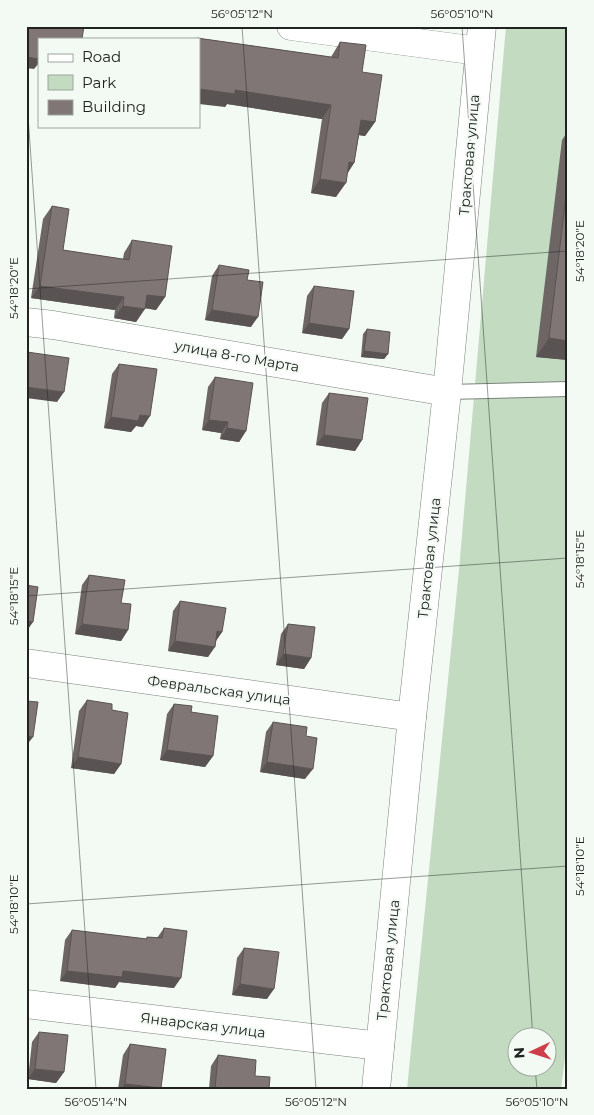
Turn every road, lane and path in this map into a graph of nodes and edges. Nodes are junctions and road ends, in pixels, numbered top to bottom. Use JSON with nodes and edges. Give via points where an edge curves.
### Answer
{"nodes":[{"id":1,"x":292,"y":26,"type":"edge"},
{"id":2,"x":480,"y":39,"type":"edge"},
{"id":3,"x":26,"y":322,"type":"edge"},
{"id":4,"x":568,"y":388,"type":"edge"},
{"id":5,"x":447,"y":392,"type":"junction"},
{"id":6,"x":26,"y":662,"type":"edge"},
{"id":7,"x":412,"y":717,"type":"junction"},
{"id":8,"x":26,"y":1004,"type":"edge"},
{"id":9,"x":380,"y":1046,"type":"junction"},
{"id":10,"x":376,"y":1089,"type":"edge"}],
"edges":[{"from":1,"to":2,"type":"street"},
{"from":2,"to":5,"type":"street","name":"Трактовая улица"},
{"from":3,"to":5,"type":"street","name":"улица 8-го Марта"},
{"from":4,"to":5,"type":"lane"},
{"from":5,"to":7,"type":"street","name":"Трактовая улица"},
{"from":6,"to":7,"type":"street","name":"Февральская улица"},
{"from":7,"to":9,"type":"street","name":"Трактовая улица"},
{"from":8,"to":9,"type":"street","name":"Январская улица"},
{"from":9,"to":10,"type":"street","name":"Трактовая улица"}]}
